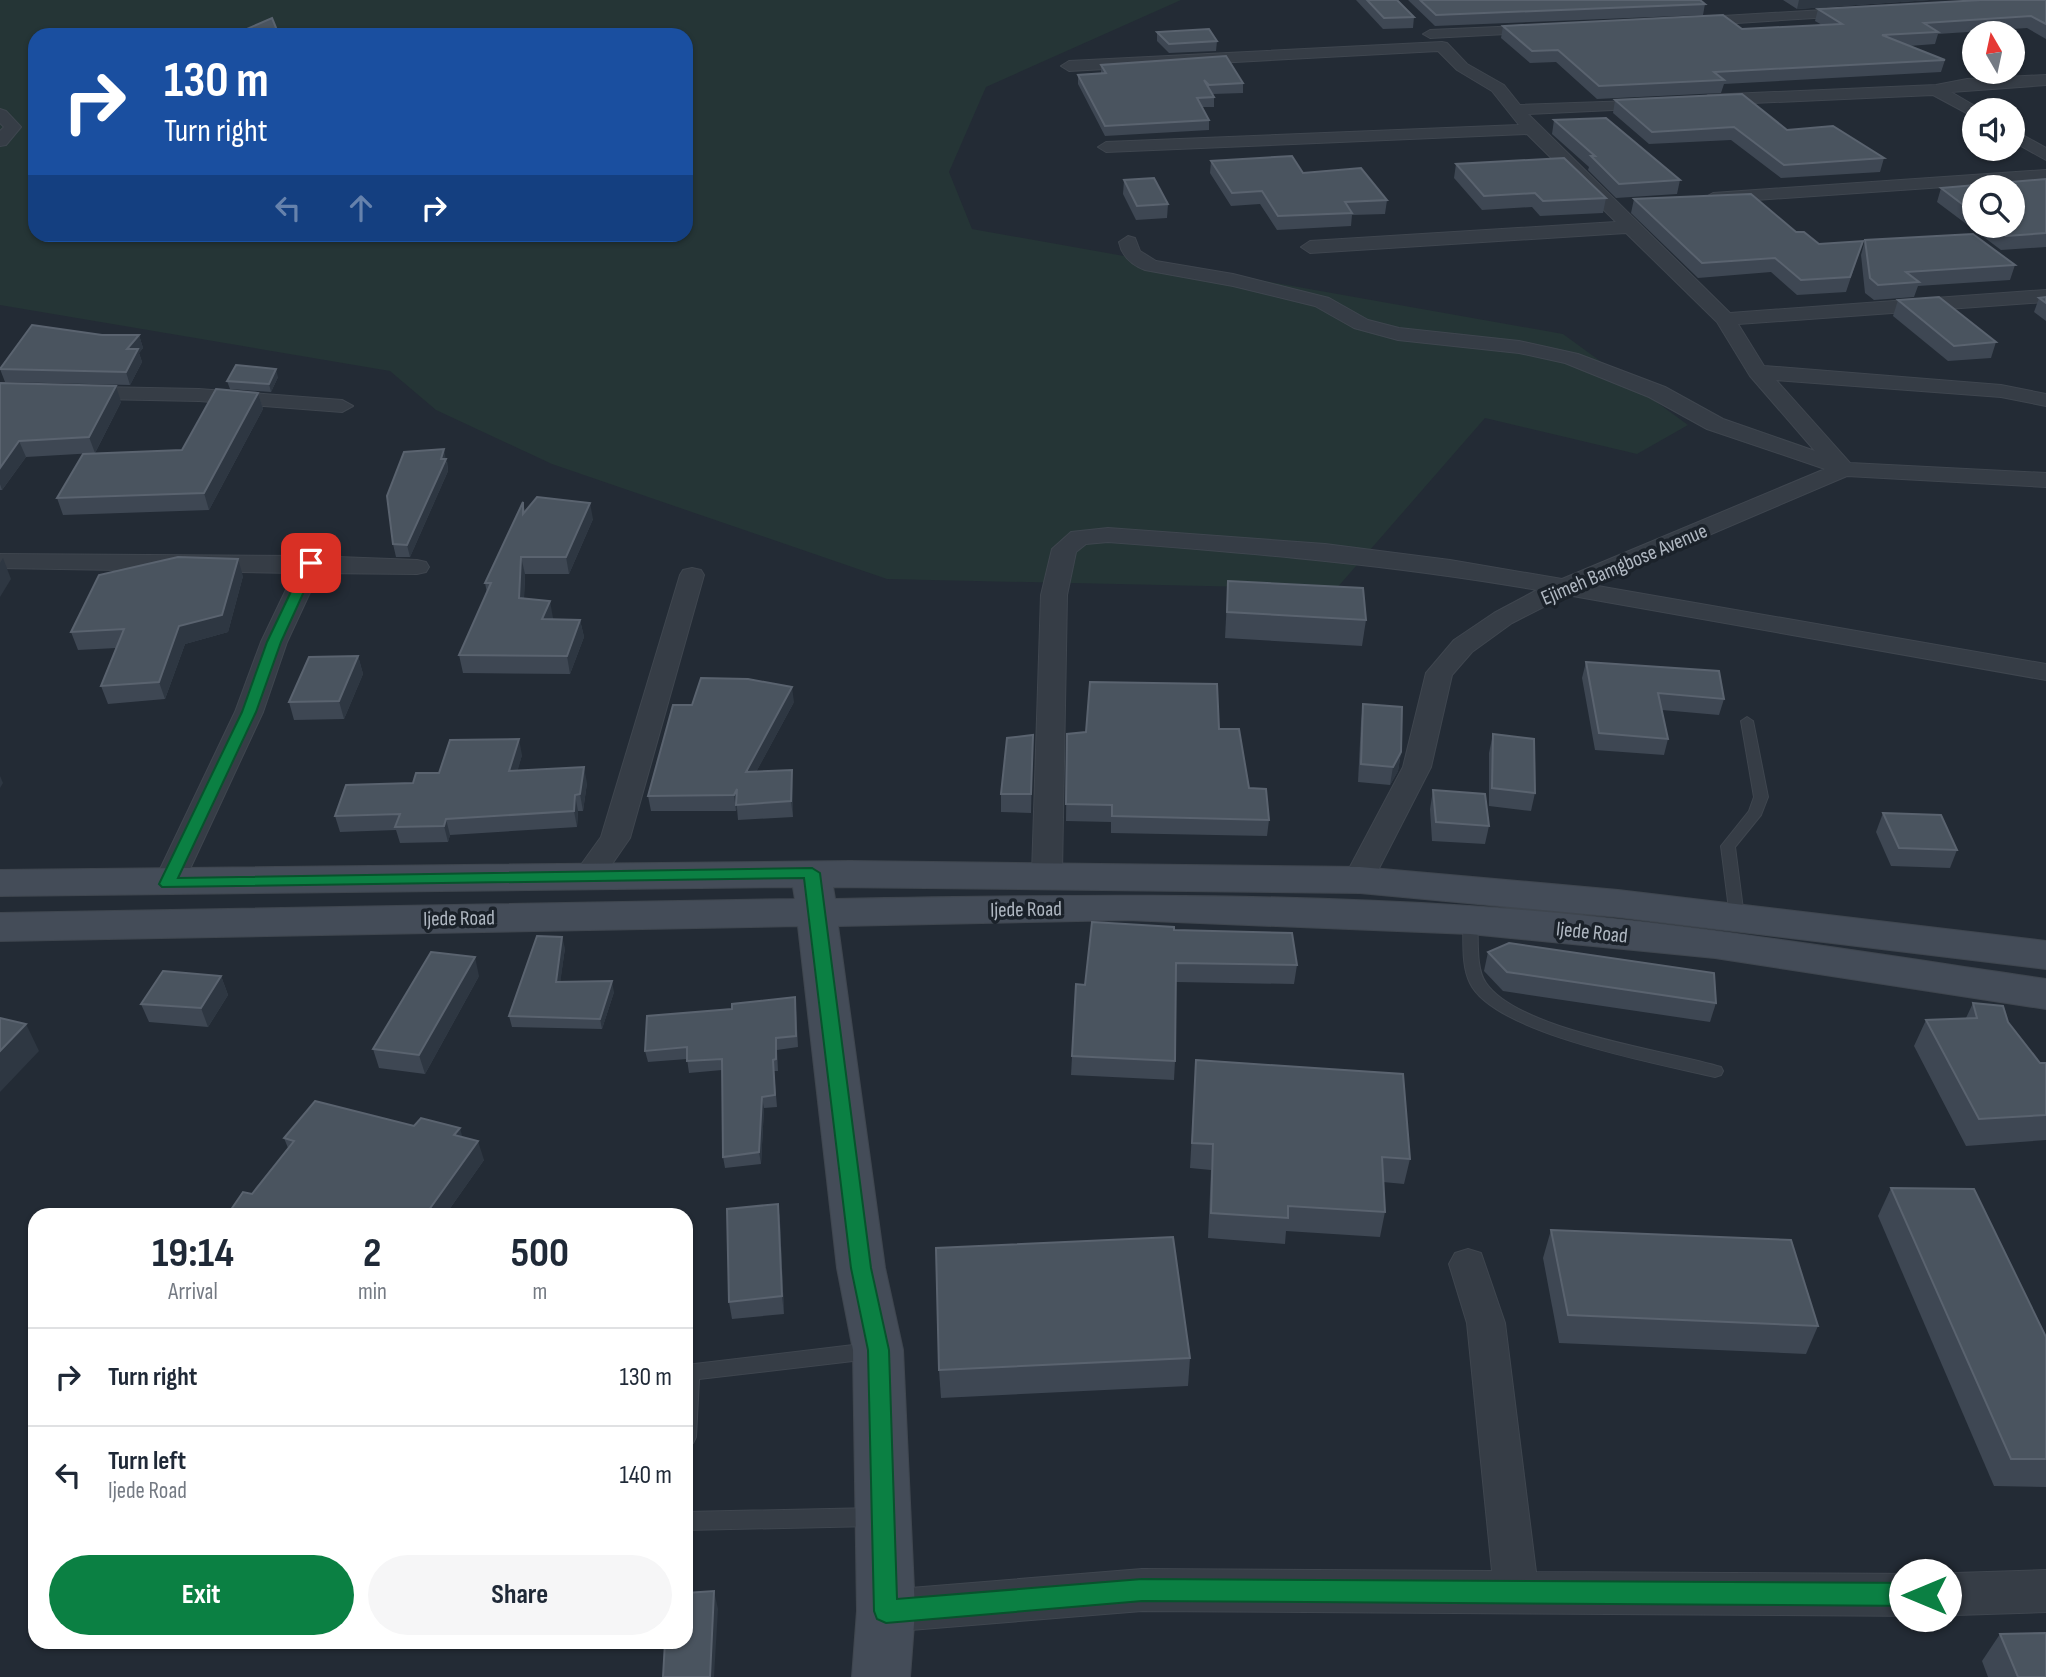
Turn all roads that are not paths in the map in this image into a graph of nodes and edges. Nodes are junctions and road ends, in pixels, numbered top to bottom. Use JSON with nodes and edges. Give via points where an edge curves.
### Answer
{"nodes":[{"id":1,"x":1868,"y":11,"type":"edge"},
{"id":2,"x":1676,"y":22,"type":"edge"},
{"id":3,"x":1553,"y":28,"type":"edge"},
{"id":4,"x":1431,"y":35,"type":"junction"},
{"id":5,"x":1069,"y":66,"type":"dead end"},
{"id":6,"x":2046,"y":80,"type":"edge"},
{"id":7,"x":1936,"y":90,"type":"junction"},
{"id":8,"x":1962,"y":105,"type":"edge"},
{"id":9,"x":1517,"y":110,"type":"junction"},
{"id":10,"x":0,"y":114,"type":"edge"},
{"id":11,"x":1531,"y":129,"type":"junction"},
{"id":12,"x":0,"y":141,"type":"edge"},
{"id":13,"x":2025,"y":142,"type":"edge"},
{"id":14,"x":1106,"y":147,"type":"dead end"},
{"id":15,"x":2046,"y":155,"type":"edge"},
{"id":16,"x":2046,"y":175,"type":"edge"},
{"id":17,"x":1699,"y":200,"type":"edge"},
{"id":18,"x":1634,"y":205,"type":"edge"},
{"id":19,"x":1608,"y":208,"type":"junction"},
{"id":20,"x":1630,"y":227,"type":"junction"},
{"id":21,"x":1128,"y":242,"type":"dead end"},
{"id":22,"x":1310,"y":247,"type":"dead end"},
{"id":23,"x":2046,"y":296,"type":"edge"},
{"id":24,"x":1725,"y":319,"type":"junction"},
{"id":25,"x":1757,"y":372,"type":"junction"},
{"id":26,"x":0,"y":391,"type":"edge"},
{"id":27,"x":2046,"y":400,"type":"edge"},
{"id":28,"x":342,"y":405,"type":"dead end"},
{"id":29,"x":1843,"y":469,"type":"junction"},
{"id":30,"x":2046,"y":480,"type":"edge"},
{"id":31,"x":0,"y":561,"type":"edge"},
{"id":32,"x":311,"y":563,"type":"junction"},
{"id":33,"x":417,"y":567,"type":"dead end"},
{"id":34,"x":692,"y":575,"type":"dead end"},
{"id":35,"x":1568,"y":586,"type":"junction"},
{"id":36,"x":2046,"y":672,"type":"edge"},
{"id":37,"x":1747,"y":721,"type":"dead end"},
{"id":38,"x":1047,"y":873,"type":"junction"},
{"id":39,"x":588,"y":876,"type":"junction"},
{"id":40,"x":1358,"y":880,"type":"junction"},
{"id":41,"x":0,"y":883,"type":"edge"},
{"id":42,"x":168,"y":884,"type":"junction"},
{"id":43,"x":814,"y":893,"type":"junction"},
{"id":44,"x":1737,"y":916,"type":"junction"},
{"id":45,"x":1470,"y":920,"type":"junction"},
{"id":46,"x":0,"y":927,"type":"edge"},
{"id":47,"x":2046,"y":955,"type":"edge"},
{"id":48,"x":2046,"y":994,"type":"edge"},
{"id":49,"x":1715,"y":1071,"type":"dead end"},
{"id":50,"x":1468,"y":1264,"type":"dead end"},
{"id":51,"x":878,"y":1350,"type":"junction"},
{"id":52,"x":693,"y":1372,"type":"edge"},
{"id":53,"x":885,"y":1517,"type":"junction"},
{"id":54,"x":693,"y":1521,"type":"edge"},
{"id":55,"x":1517,"y":1591,"type":"junction"},
{"id":56,"x":2046,"y":1591,"type":"edge"},
{"id":57,"x":886,"y":1611,"type":"junction"},
{"id":58,"x":881,"y":1677,"type":"edge"}],
"edges":[{"from":1,"to":2,"type":"street"},
{"from":3,"to":4,"type":"street"},
{"from":4,"to":5,"type":"street"},
{"from":4,"to":9,"type":"street","via":[[1462,67],[1492,83]]},
{"from":6,"to":7,"type":"street"},
{"from":7,"to":8,"type":"street"},
{"from":7,"to":9,"type":"street"},
{"from":9,"to":11,"type":"street"},
{"from":10,"to":12,"type":"street","via":[[13,127]]},
{"from":11,"to":14,"type":"street"},
{"from":11,"to":19,"type":"street","via":[[1596,190]]},
{"from":13,"to":15,"type":"street"},
{"from":16,"to":17,"type":"street"},
{"from":18,"to":19,"type":"street"},
{"from":19,"to":20,"type":"street"},
{"from":20,"to":22,"type":"street"},
{"from":20,"to":24,"type":"street"},
{"from":21,"to":29,"type":"street","via":[[1128,249],[1152,267],[1233,280],[1322,302],[1361,324],[1571,358],[1657,392],[1715,424]]},
{"from":23,"to":24,"type":"street"},
{"from":24,"to":25,"type":"street"},
{"from":25,"to":27,"type":"street","via":[[2001,391]]},
{"from":25,"to":29,"type":"street"},
{"from":26,"to":28,"type":"street","via":[[200,395]]},
{"from":29,"to":30,"type":"street","name":"Ejimeh Bamgbose Avenue"},
{"from":29,"to":35,"type":"street","name":"Ejimeh Bamgbose Avenue"},
{"from":31,"to":32,"type":"street"},
{"from":32,"to":33,"type":"street"},
{"from":32,"to":42,"type":"street","via":[[274,642],[249,712]]},
{"from":34,"to":39,"type":"street","via":[[615,838]]},
{"from":35,"to":36,"type":"street"},
{"from":35,"to":38,"type":"street","via":[[1325,551],[1080,537],[1064,549],[1054,595]]},
{"from":35,"to":40,"type":"street","name":"Ejimeh Bamgbose Avenue","via":[[1503,618],[1463,646],[1439,673],[1417,767]]},
{"from":37,"to":44,"type":"lane","via":[[1761,797],[1756,811],[1728,846]]},
{"from":38,"to":40,"type":"main road","name":"Ijede Road"},
{"from":38,"to":43,"type":"main road","name":"Ijede Road"},
{"from":39,"to":42,"type":"main road","name":"Ijede Road"},
{"from":39,"to":43,"type":"main road","name":"Ijede Road"},
{"from":40,"to":44,"type":"main road","name":"Ijede Road"},
{"from":41,"to":42,"type":"main road","name":"Ijede Road"},
{"from":43,"to":45,"type":"main road","name":"Ijede Road"},
{"from":43,"to":46,"type":"main road","name":"Ijede Road"},
{"from":43,"to":51,"type":"main road","via":[[861,1268]]},
{"from":44,"to":47,"type":"main road","name":"Ijede Road"},
{"from":45,"to":48,"type":"main road","name":"Ijede Road","via":[[1715,944]]},
{"from":45,"to":49,"type":"lane","via":[[1477,984],[1493,1004],[1533,1024]]},
{"from":50,"to":55,"type":"street","via":[[1486,1323]]},
{"from":51,"to":52,"type":"lane"},
{"from":51,"to":53,"type":"main road"},
{"from":53,"to":54,"type":"lane"},
{"from":53,"to":57,"type":"main road"},
{"from":55,"to":56,"type":"street","via":[[1925,1595]]},
{"from":55,"to":57,"type":"street","via":[[1142,1590]]},
{"from":57,"to":58,"type":"main road"}]}
